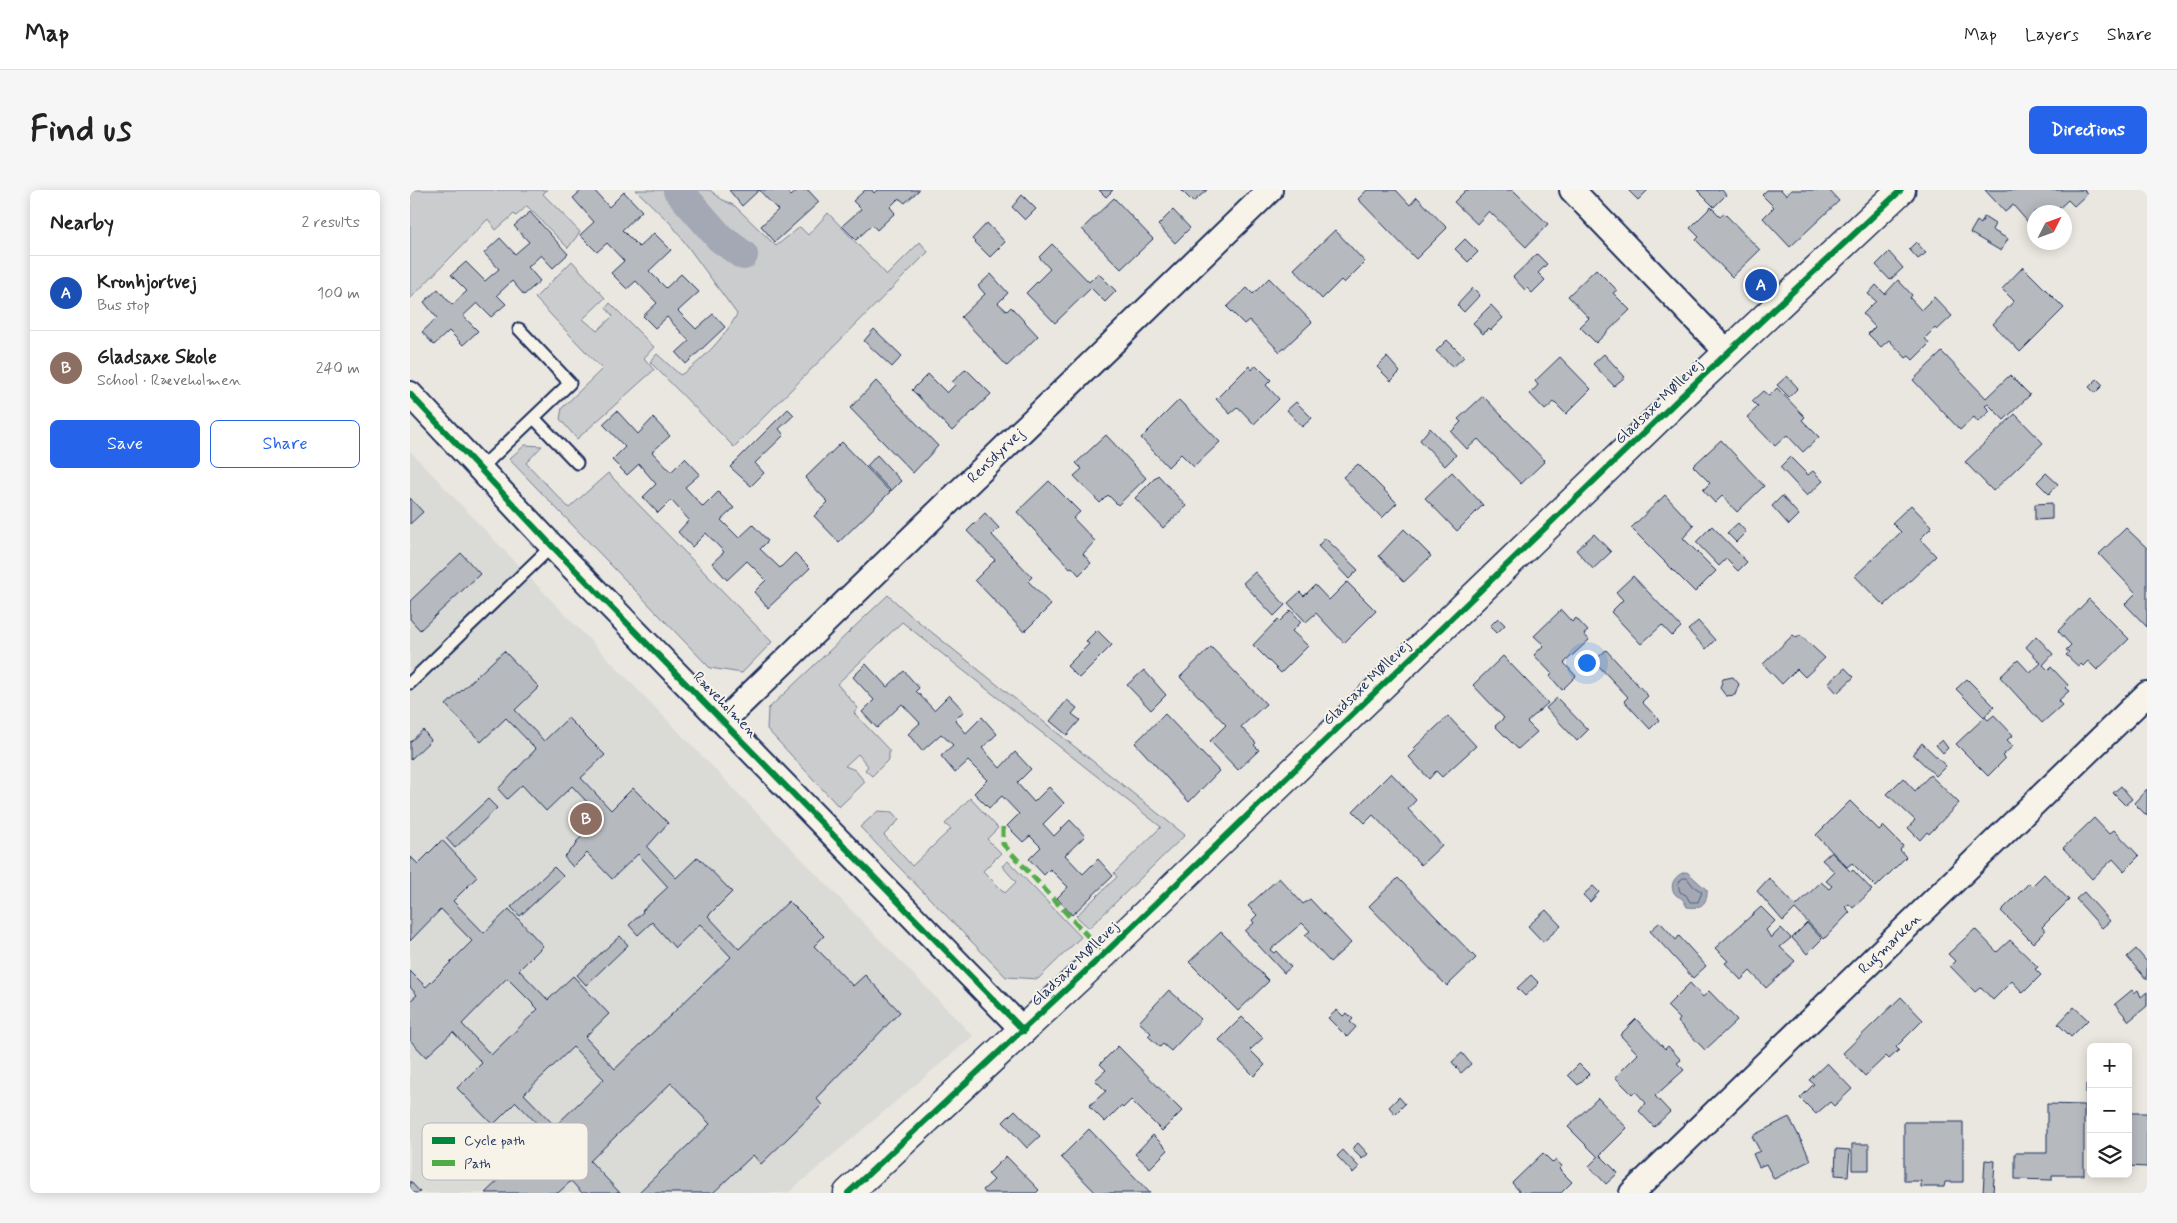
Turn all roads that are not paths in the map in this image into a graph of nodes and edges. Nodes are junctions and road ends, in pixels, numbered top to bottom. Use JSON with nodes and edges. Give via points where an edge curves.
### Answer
{"nodes":[{"id":1,"x":1270,"y":190,"type":"edge"},
{"id":2,"x":1572,"y":190,"type":"edge"},
{"id":3,"x":1901,"y":190,"type":"edge"},
{"id":4,"x":519,"y":329,"type":"dead end"},
{"id":5,"x":1728,"y":353,"type":"junction"},
{"id":6,"x":410,"y":394,"type":"edge"},
{"id":7,"x":534,"y":418,"type":"junction"},
{"id":8,"x":578,"y":463,"type":"dead end"},
{"id":9,"x":480,"y":469,"type":"junction"},
{"id":10,"x":552,"y":546,"type":"junction"},
{"id":11,"x":410,"y":683,"type":"edge"},
{"id":12,"x":2147,"y":694,"type":"edge"},
{"id":13,"x":722,"y":721,"type":"junction"},
{"id":14,"x":1024,"y":1031,"type":"junction"},
{"id":15,"x":848,"y":1193,"type":"edge"},
{"id":16,"x":1632,"y":1193,"type":"edge"}],
"edges":[{"from":1,"to":13,"type":"street","name":"Rensdyrvej"},
{"from":2,"to":5,"type":"street"},
{"from":3,"to":5,"type":"street","name":"Gladsaxe Møllevej"},
{"from":4,"to":7,"type":"lane","via":[[570,383]]},
{"from":5,"to":14,"type":"street","name":"Gladsaxe Møllevej"},
{"from":6,"to":9,"type":"street","name":"Ræveholmen"},
{"from":7,"to":8,"type":"lane"},
{"from":7,"to":9,"type":"lane"},
{"from":9,"to":10,"type":"street","name":"Ræveholmen"},
{"from":10,"to":11,"type":"lane"},
{"from":10,"to":13,"type":"street","name":"Ræveholmen"},
{"from":12,"to":16,"type":"street","name":"Rugmarken"},
{"from":13,"to":14,"type":"street","name":"Ræveholmen"},
{"from":14,"to":15,"type":"street","name":"Gladsaxe Møllevej"}]}
